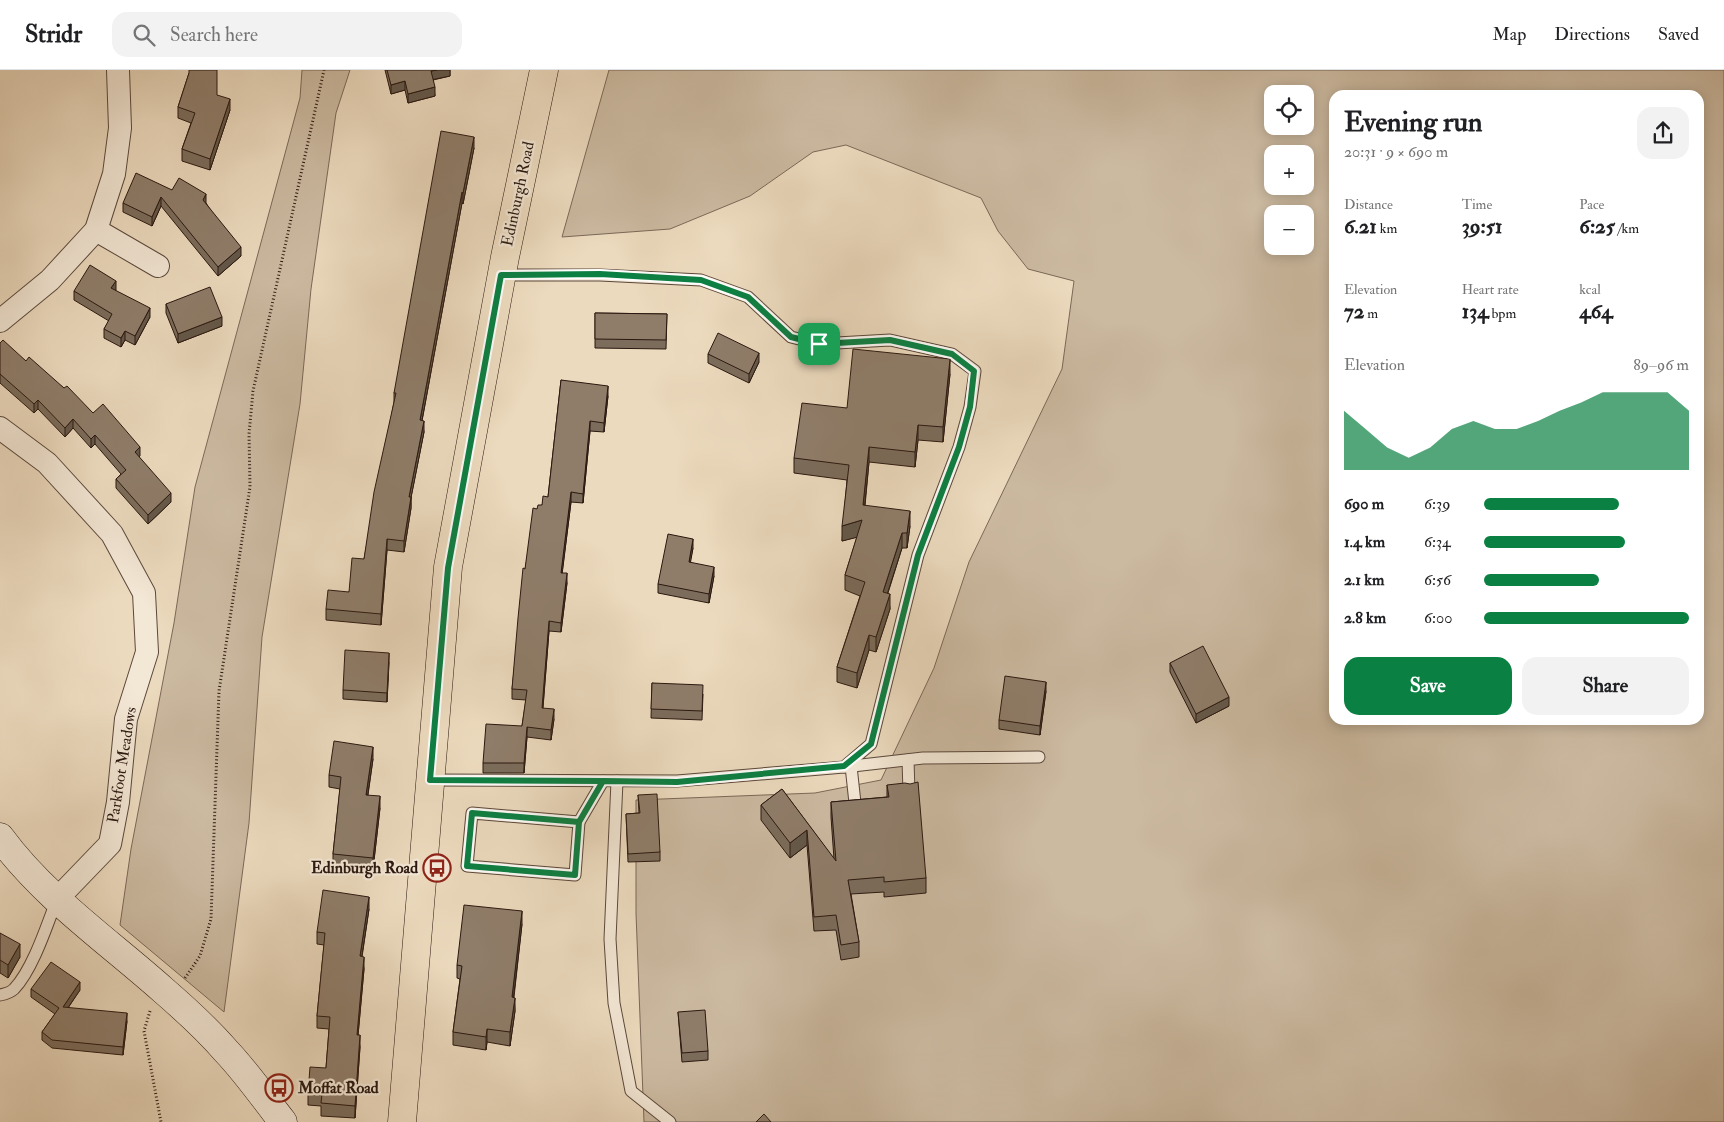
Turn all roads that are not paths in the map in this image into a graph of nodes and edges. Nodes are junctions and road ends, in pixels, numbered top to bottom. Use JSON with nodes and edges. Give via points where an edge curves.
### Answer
{"nodes":[{"id":1,"x":118,"y":70,"type":"edge"},
{"id":2,"x":544,"y":70,"type":"edge"},
{"id":3,"x":96,"y":230,"type":"junction"},
{"id":4,"x":158,"y":266,"type":"dead end"},
{"id":5,"x":501,"y":275,"type":"junction"},
{"id":6,"x":0,"y":321,"type":"edge"},
{"id":7,"x":0,"y":428,"type":"edge"},
{"id":8,"x":1039,"y":758,"type":"dead end"},
{"id":9,"x":908,"y":760,"type":"junction"},
{"id":10,"x":848,"y":766,"type":"junction"},
{"id":11,"x":430,"y":780,"type":"junction"},
{"id":12,"x":603,"y":781,"type":"junction"},
{"id":13,"x":618,"y":781,"type":"junction"},
{"id":14,"x":909,"y":792,"type":"edge"},
{"id":15,"x":855,"y":803,"type":"edge"},
{"id":16,"x":579,"y":822,"type":"junction"},
{"id":17,"x":0,"y":837,"type":"edge"},
{"id":18,"x":57,"y":899,"type":"junction"},
{"id":19,"x":0,"y":995,"type":"edge"},
{"id":20,"x":283,"y":1122,"type":"edge"},
{"id":21,"x":402,"y":1122,"type":"edge"},
{"id":22,"x":670,"y":1122,"type":"edge"}],
"edges":[{"from":1,"to":3,"type":"street","via":[[120,128],[114,174]]},
{"from":2,"to":5,"type":"main road","name":"Edinburgh Road"},
{"from":3,"to":4,"type":"street"},
{"from":3,"to":6,"type":"street","via":[[50,280]]},
{"from":5,"to":10,"type":"lane","via":[[600,274],[701,280],[748,297],[791,337],[819,344],[890,340],[952,354],[974,371],[970,407],[959,447],[918,555],[871,744]]},
{"from":5,"to":11,"type":"main road","name":"Edinburgh Road","via":[[448,568]]},
{"from":7,"to":18,"type":"street","name":"Parkfoot Meadows","via":[[47,463],[112,534],[144,593],[146,652],[126,719],[118,802],[110,844]]},
{"from":8,"to":9,"type":"lane"},
{"from":9,"to":10,"type":"lane"},
{"from":9,"to":14,"type":"lane"},
{"from":10,"to":13,"type":"lane","via":[[677,782]]},
{"from":10,"to":15,"type":"lane"},
{"from":11,"to":12,"type":"lane"},
{"from":11,"to":21,"type":"main road","name":"Edinburgh Road"},
{"from":12,"to":13,"type":"lane"},
{"from":12,"to":16,"type":"lane"},
{"from":13,"to":22,"type":"lane","via":[[610,939],[614,1003],[631,1091]]},
{"from":16,"to":16,"type":"lane","via":[[575,875],[467,866],[472,813]]},
{"from":17,"to":18,"type":"street"},
{"from":18,"to":19,"type":"lane","via":[[32,963],[14,989]]},
{"from":18,"to":20,"type":"street","via":[[163,990],[227,1051]]}]}
